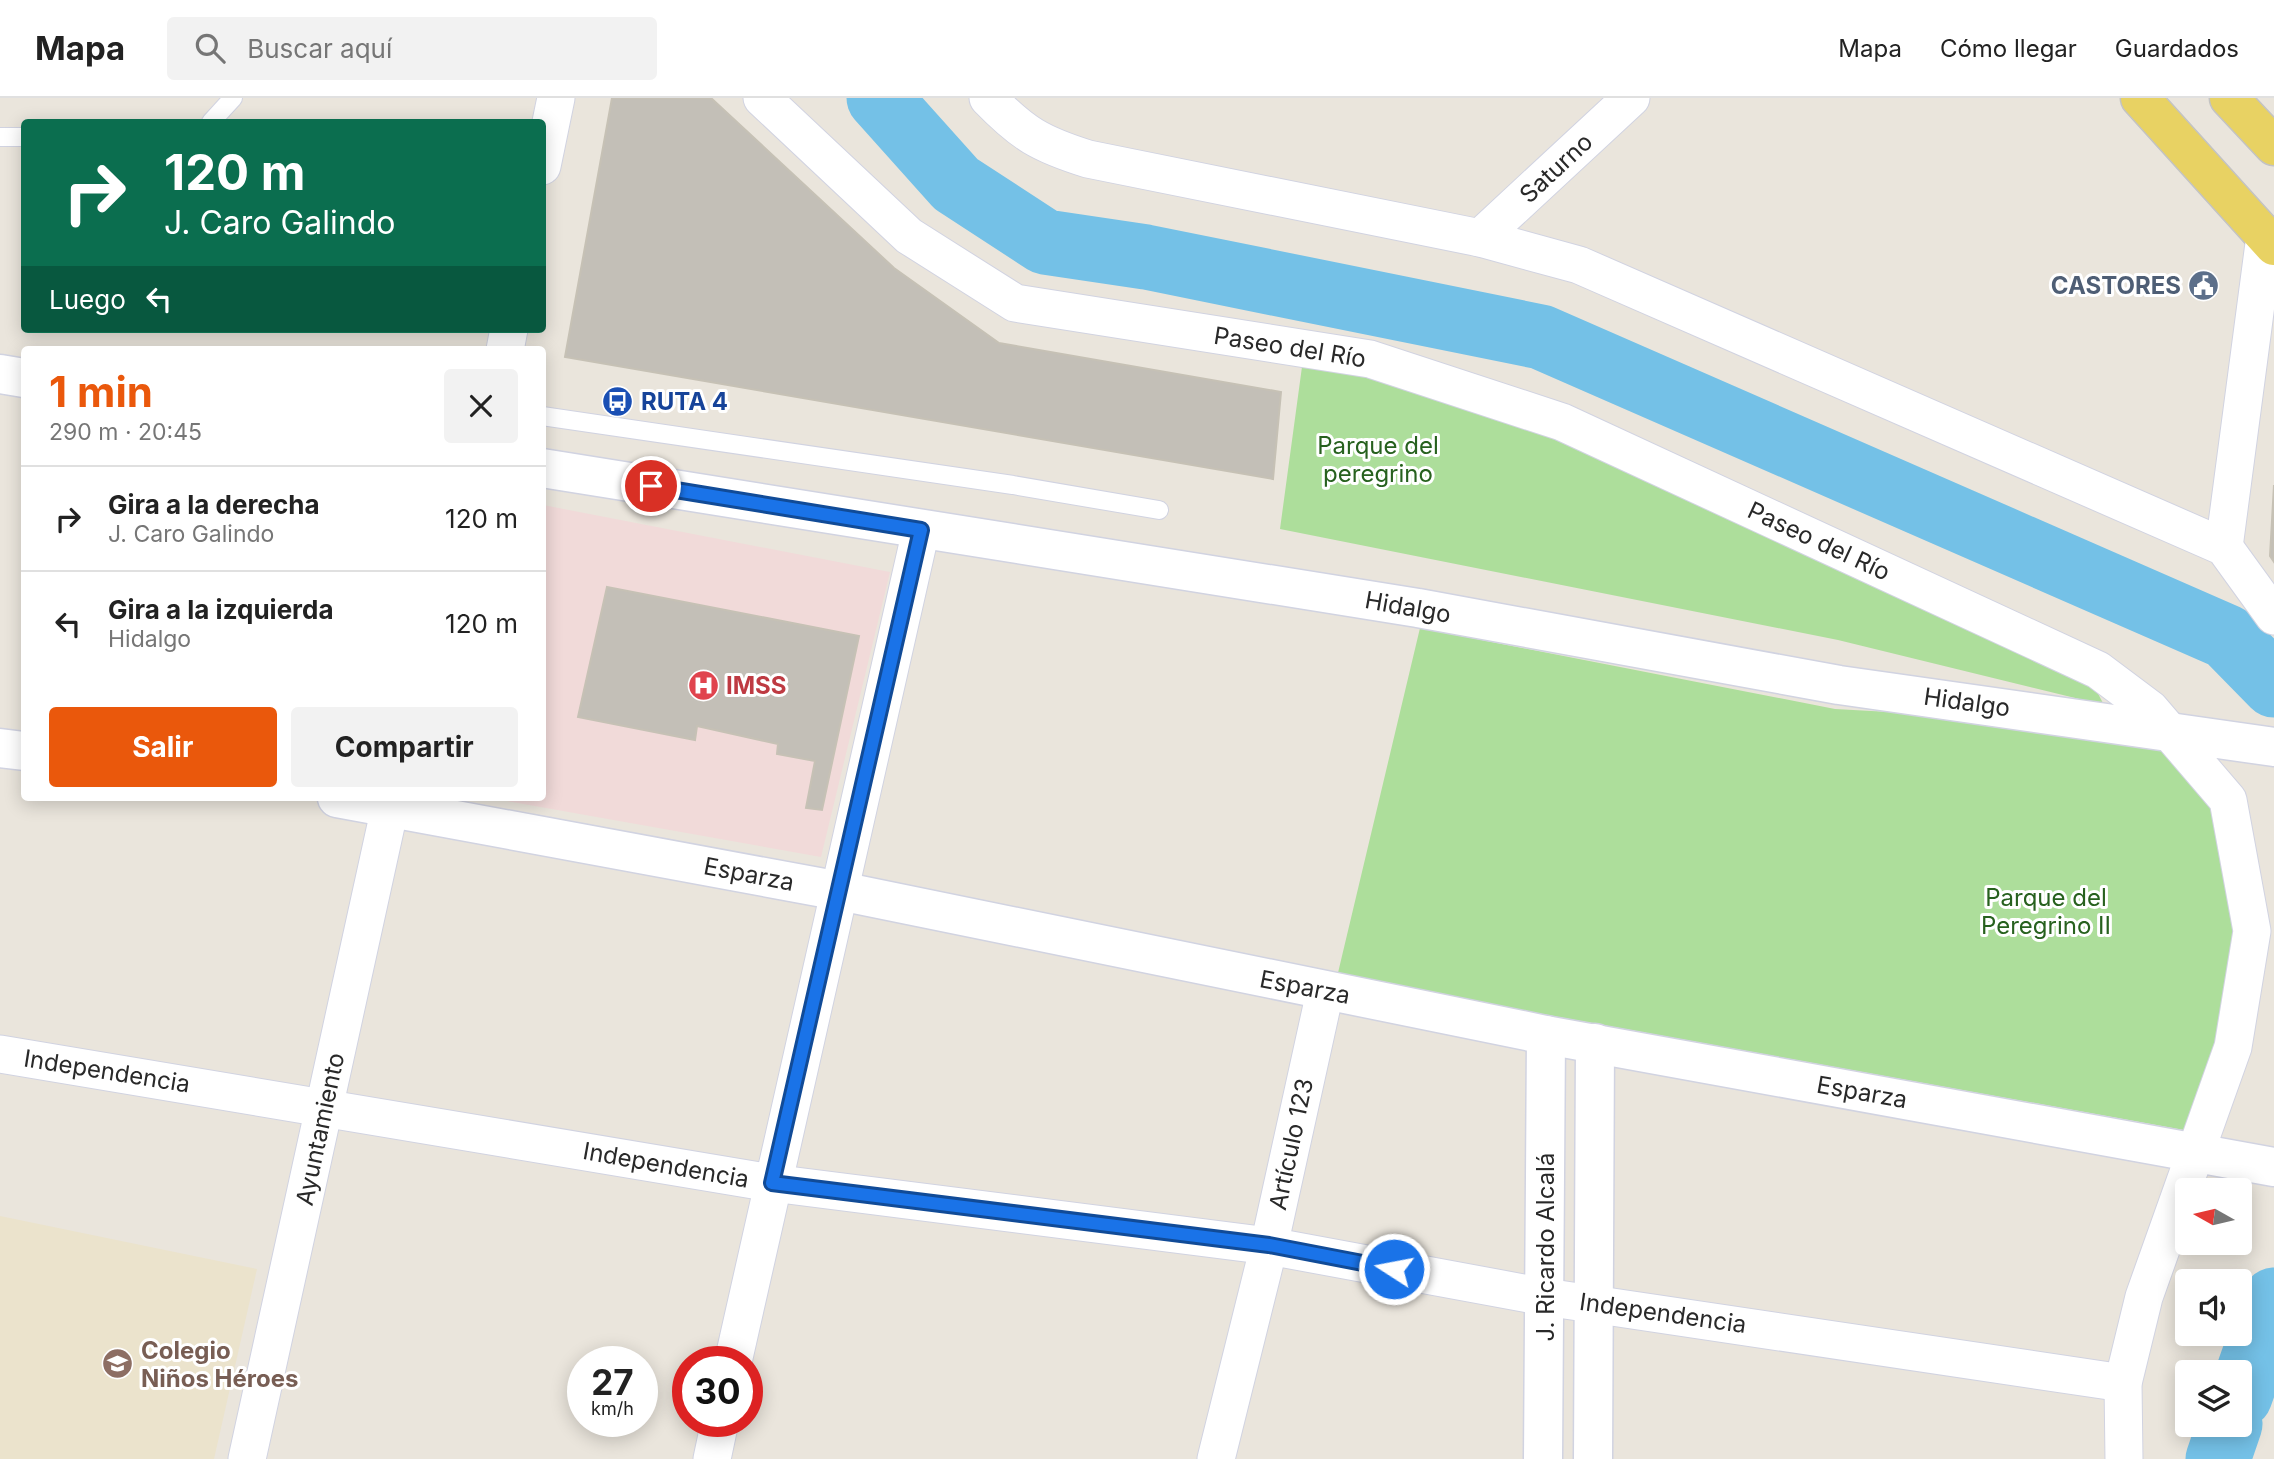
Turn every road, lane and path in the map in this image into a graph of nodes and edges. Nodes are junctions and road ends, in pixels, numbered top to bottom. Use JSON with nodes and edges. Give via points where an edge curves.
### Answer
{"nodes":[{"id":1,"x":233,"y":98,"type":"edge"},
{"id":2,"x":556,"y":98,"type":"edge"},
{"id":3,"x":762,"y":98,"type":"edge"},
{"id":4,"x":988,"y":98,"type":"edge"},
{"id":5,"x":1631,"y":98,"type":"edge"},
{"id":6,"x":2140,"y":98,"type":"edge"},
{"id":7,"x":2229,"y":98,"type":"edge"},
{"id":8,"x":214,"y":119,"type":"edge"},
{"id":9,"x":0,"y":137,"type":"edge"},
{"id":10,"x":21,"y":137,"type":"edge"},
{"id":11,"x":2274,"y":146,"type":"edge"},
{"id":12,"x":546,"y":147,"type":"edge"},
{"id":13,"x":1480,"y":238,"type":"junction"},
{"id":14,"x":2269,"y":241,"type":"edge"},
{"id":15,"x":0,"y":374,"type":"edge"},
{"id":16,"x":21,"y":378,"type":"edge"},
{"id":17,"x":546,"y":417,"type":"edge"},
{"id":18,"x":546,"y":469,"type":"edge"},
{"id":19,"x":1159,"y":510,"type":"dead end"},
{"id":20,"x":921,"y":530,"type":"junction"},
{"id":21,"x":2224,"y":547,"type":"junction"},
{"id":22,"x":2274,"y":616,"type":"edge"},
{"id":23,"x":2165,"y":730,"type":"junction"},
{"id":24,"x":2274,"y":747,"type":"edge"},
{"id":25,"x":0,"y":748,"type":"edge"},
{"id":26,"x":21,"y":751,"type":"edge"},
{"id":27,"x":391,"y":802,"type":"edge"},
{"id":28,"x":840,"y":891,"type":"junction"},
{"id":29,"x":1325,"y":992,"type":"junction"},
{"id":30,"x":1546,"y":1035,"type":"junction"},
{"id":31,"x":1595,"y":1043,"type":"junction"},
{"id":32,"x":0,"y":1054,"type":"edge"},
{"id":33,"x":324,"y":1108,"type":"junction"},
{"id":34,"x":2210,"y":1156,"type":"junction"},
{"id":35,"x":2274,"y":1167,"type":"edge"},
{"id":36,"x":772,"y":1183,"type":"junction"},
{"id":37,"x":1269,"y":1245,"type":"junction"},
{"id":38,"x":1545,"y":1297,"type":"junction"},
{"id":39,"x":1595,"y":1303,"type":"junction"},
{"id":40,"x":736,"y":1346,"type":"edge"},
{"id":41,"x":2123,"y":1383,"type":"junction"},
{"id":42,"x":717,"y":1437,"type":"edge"},
{"id":43,"x":247,"y":1459,"type":"edge"},
{"id":44,"x":712,"y":1459,"type":"edge"},
{"id":45,"x":1216,"y":1459,"type":"edge"},
{"id":46,"x":1543,"y":1459,"type":"edge"},
{"id":47,"x":1593,"y":1459,"type":"edge"},
{"id":48,"x":2124,"y":1459,"type":"edge"}],
"edges":[{"from":1,"to":8,"type":"lane"},
{"from":2,"to":12,"type":"street"},
{"from":3,"to":23,"type":"street","name":"Paseo del Río","via":[[909,236],[1015,303],[1370,359],[1562,422],[2098,670],[2150,709]]},
{"from":4,"to":13,"type":"street","via":[[1018,129],[1048,146],[1088,159]]},
{"from":5,"to":13,"type":"street","name":"Saturno"},
{"from":6,"to":14,"type":"main road"},
{"from":7,"to":11,"type":"main road"},
{"from":9,"to":10,"type":"lane"},
{"from":13,"to":21,"type":"street","via":[[1579,265]]},
{"from":14,"to":21,"type":"street"},
{"from":15,"to":16,"type":"street"},
{"from":17,"to":19,"type":"lane"},
{"from":18,"to":20,"type":"street","name":"Hidalgo"},
{"from":20,"to":23,"type":"street","name":"Hidalgo","via":[[1418,607],[1839,685]]},
{"from":20,"to":28,"type":"street"},
{"from":21,"to":22,"type":"street"},
{"from":23,"to":24,"type":"street","name":"Hidalgo"},
{"from":23,"to":34,"type":"street","name":"Paseo del Río","via":[[2228,800],[2252,931]]},
{"from":25,"to":26,"type":"street"},
{"from":27,"to":28,"type":"street","name":"Esparza"},
{"from":27,"to":33,"type":"street","name":"Ayuntamiento"},
{"from":28,"to":29,"type":"street","name":"Esparza"},
{"from":28,"to":36,"type":"street"},
{"from":29,"to":30,"type":"street","name":"Esparza"},
{"from":29,"to":37,"type":"street","name":"Artículo 123"},
{"from":30,"to":31,"type":"street","name":"Esparza"},
{"from":30,"to":38,"type":"street","name":"J. Ricardo Alcalá"},
{"from":31,"to":34,"type":"street","name":"Esparza"},
{"from":31,"to":39,"type":"street","name":"J. Ricardo Alcalá"},
{"from":32,"to":33,"type":"street","name":"Independencia"},
{"from":33,"to":36,"type":"street","name":"Independencia"},
{"from":33,"to":43,"type":"street","name":"Ayuntamiento"},
{"from":34,"to":35,"type":"street","name":"Esparza"},
{"from":34,"to":41,"type":"street","name":"Paseo del Río","via":[[2144,1297]]},
{"from":36,"to":37,"type":"street","name":"Independencia"},
{"from":36,"to":40,"type":"street"},
{"from":37,"to":38,"type":"street","name":"Independencia"},
{"from":37,"to":45,"type":"street","name":"Artículo 123"},
{"from":38,"to":39,"type":"street","name":"Independencia"},
{"from":38,"to":46,"type":"street","name":"J. Ricardo Alcalá"},
{"from":39,"to":41,"type":"street","name":"Independencia"},
{"from":39,"to":47,"type":"street","name":"J. Ricardo Alcalá"},
{"from":41,"to":48,"type":"street","name":"Paseo del Río"},
{"from":42,"to":44,"type":"street"}]}
